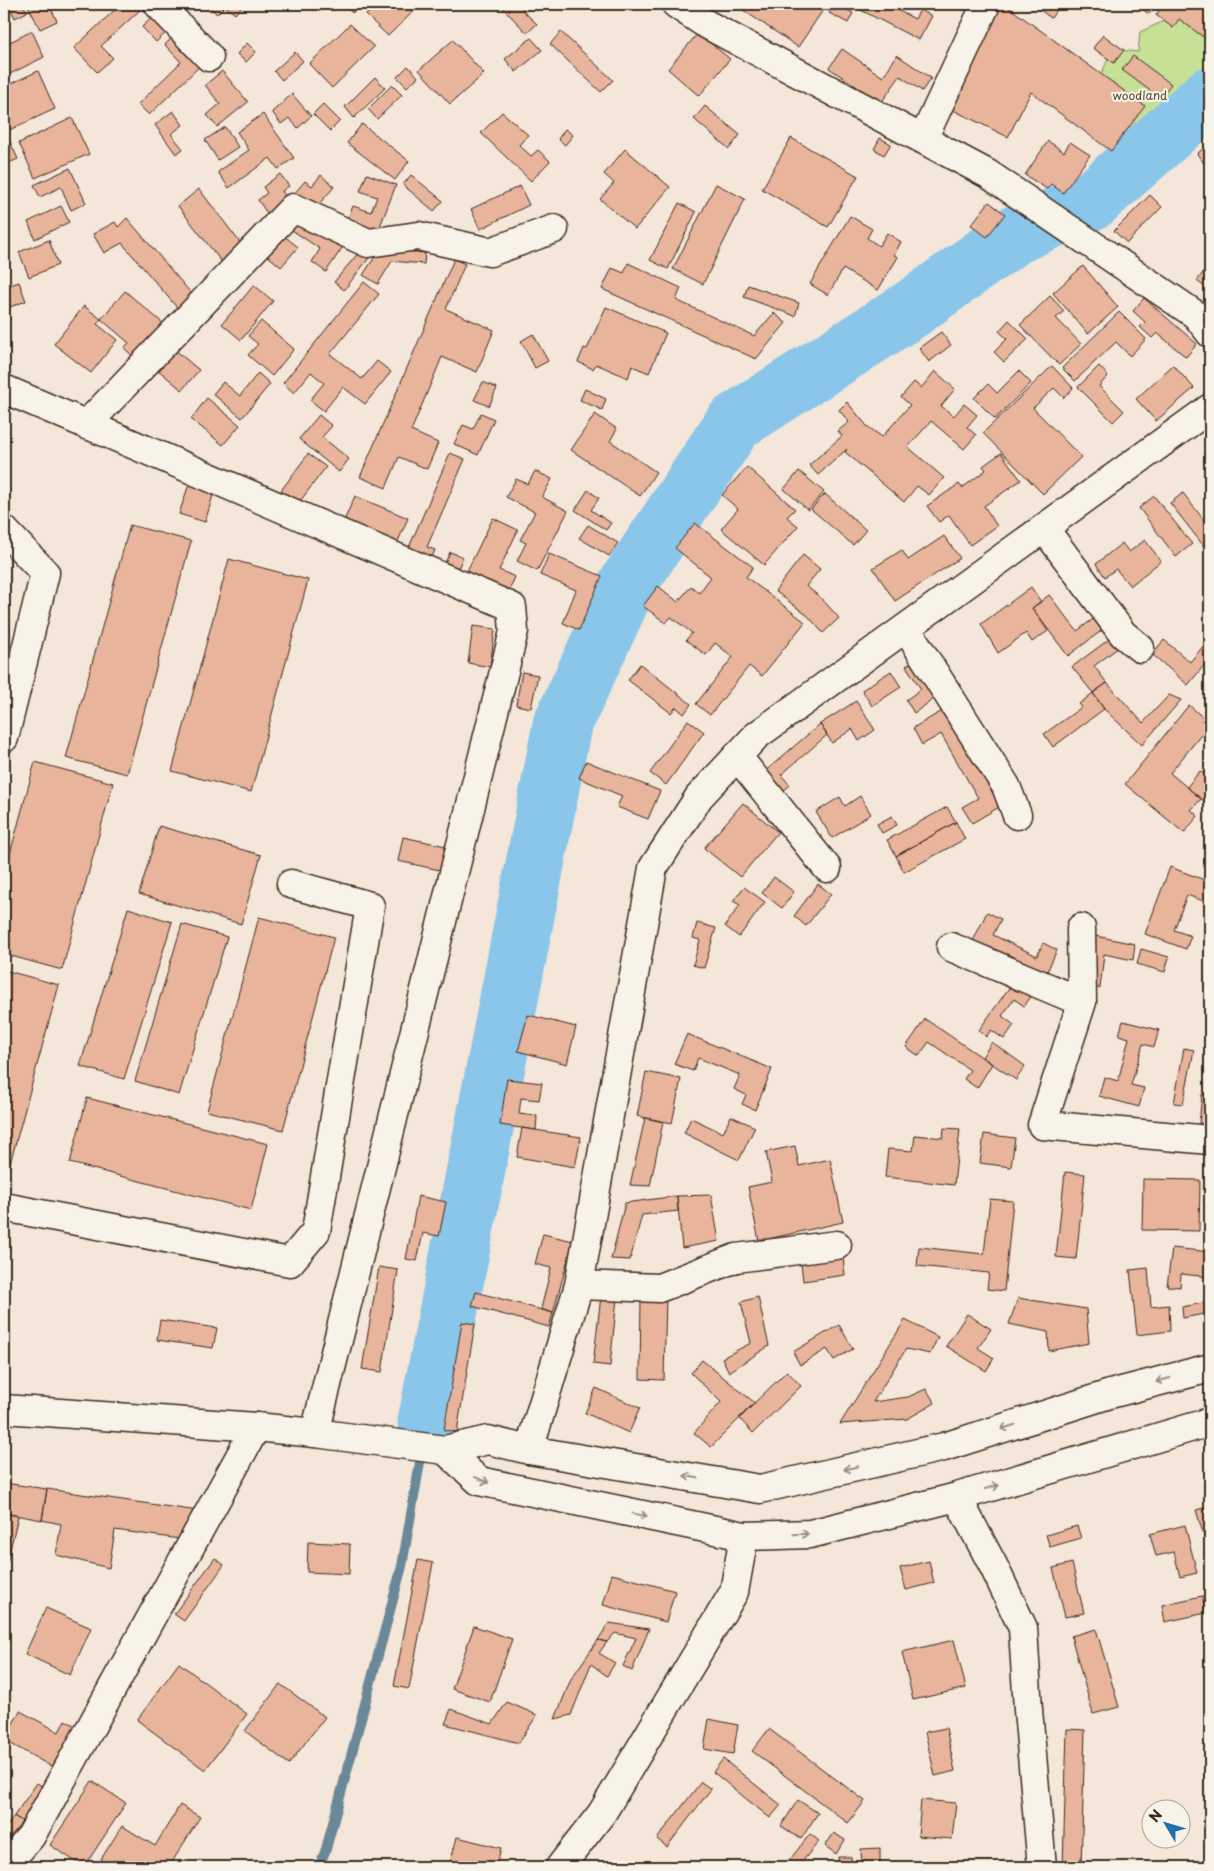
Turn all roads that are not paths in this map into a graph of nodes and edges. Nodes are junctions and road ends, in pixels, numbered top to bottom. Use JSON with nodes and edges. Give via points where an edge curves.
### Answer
{"nodes":[{"id":1,"x":158,"y":4,"type":"edge"},
{"id":2,"x":676,"y":4,"type":"edge"},
{"id":3,"x":986,"y":4,"type":"edge"},
{"id":4,"x":209,"y":57,"type":"dead end"},
{"id":5,"x":923,"y":139,"type":"junction"},
{"id":6,"x":554,"y":229,"type":"dead end"},
{"id":7,"x":1210,"y":333,"type":"edge"},
{"id":8,"x":4,"y":389,"type":"edge"},
{"id":9,"x":1210,"y":408,"type":"edge"},
{"id":10,"x":86,"y":425,"type":"junction"},
{"id":11,"x":1044,"y":528,"type":"junction"},
{"id":12,"x":4,"y":530,"type":"edge"},
{"id":13,"x":906,"y":628,"type":"junction"},
{"id":14,"x":1140,"y":648,"type":"dead end"},
{"id":15,"x":4,"y":738,"type":"edge"},
{"id":16,"x":738,"y":756,"type":"junction"},
{"id":17,"x":1017,"y":815,"type":"dead end"},
{"id":18,"x":827,"y":868,"type":"dead end"},
{"id":19,"x":291,"y":884,"type":"dead end"},
{"id":20,"x":1081,"y":928,"type":"dead end"},
{"id":21,"x":951,"y":947,"type":"dead end"},
{"id":22,"x":1082,"y":1002,"type":"junction"},
{"id":23,"x":1210,"y":1140,"type":"edge"},
{"id":24,"x":4,"y":1208,"type":"edge"},
{"id":25,"x":837,"y":1245,"type":"dead end"},
{"id":26,"x":579,"y":1285,"type":"junction"},
{"id":27,"x":1210,"y":1368,"type":"edge"},
{"id":28,"x":4,"y":1409,"type":"edge"},
{"id":29,"x":1210,"y":1422,"type":"edge"},
{"id":30,"x":256,"y":1427,"type":"junction"},
{"id":31,"x":315,"y":1433,"type":"junction"},
{"id":32,"x":445,"y":1450,"type":"junction"},
{"id":33,"x":529,"y":1450,"type":"junction"},
{"id":34,"x":957,"y":1497,"type":"junction"},
{"id":35,"x":744,"y":1536,"type":"junction"},
{"id":36,"x":4,"y":1867,"type":"edge"},
{"id":37,"x":560,"y":1867,"type":"edge"},
{"id":38,"x":1042,"y":1867,"type":"edge"}],
"edges":[{"from":1,"to":4,"type":"street"},
{"from":2,"to":5,"type":"street","via":[[706,24]]},
{"from":3,"to":5,"type":"street"},
{"from":5,"to":7,"type":"street","via":[[988,174],[1196,315]]},
{"from":6,"to":10,"type":"street","via":[[490,252],[418,236],[368,243],[293,208]]},
{"from":8,"to":10,"type":"street"},
{"from":9,"to":11,"type":"street"},
{"from":10,"to":31,"type":"street","via":[[512,607],[514,631]]},
{"from":11,"to":13,"type":"street"},
{"from":11,"to":14,"type":"street","via":[[1122,634]]},
{"from":12,"to":15,"type":"street","via":[[45,573]]},
{"from":13,"to":16,"type":"street","via":[[756,736]]},
{"from":13,"to":17,"type":"street","via":[[1006,786]]},
{"from":16,"to":18,"type":"street"},
{"from":16,"to":26,"type":"street","via":[[699,797],[652,868]]},
{"from":19,"to":24,"type":"street","via":[[370,906],[316,1231],[290,1262]]},
{"from":20,"to":22,"type":"street"},
{"from":21,"to":22,"type":"street"},
{"from":22,"to":23,"type":"street","via":[[1042,1125]]},
{"from":25,"to":26,"type":"street","via":[[736,1258],[659,1288]]},
{"from":26,"to":33,"type":"street"},
{"from":27,"to":33,"type":"street","one_way":true,"via":[[1110,1394],[944,1447],[760,1489]]},
{"from":28,"to":30,"type":"street"},
{"from":34,"to":29,"type":"street","one_way":true},
{"from":30,"to":31,"type":"street"},
{"from":30,"to":36,"type":"street","via":[[32,1836]]},
{"from":31,"to":32,"type":"street"},
{"from":32,"to":33,"type":"street","via":[[488,1440]]},
{"from":32,"to":35,"type":"street","one_way":true,"via":[[479,1481]]},
{"from":35,"to":34,"type":"street","one_way":true,"via":[[810,1534]]},
{"from":34,"to":38,"type":"street","via":[[1022,1628]]},
{"from":35,"to":37,"type":"street","via":[[734,1592],[602,1813]]}]}
